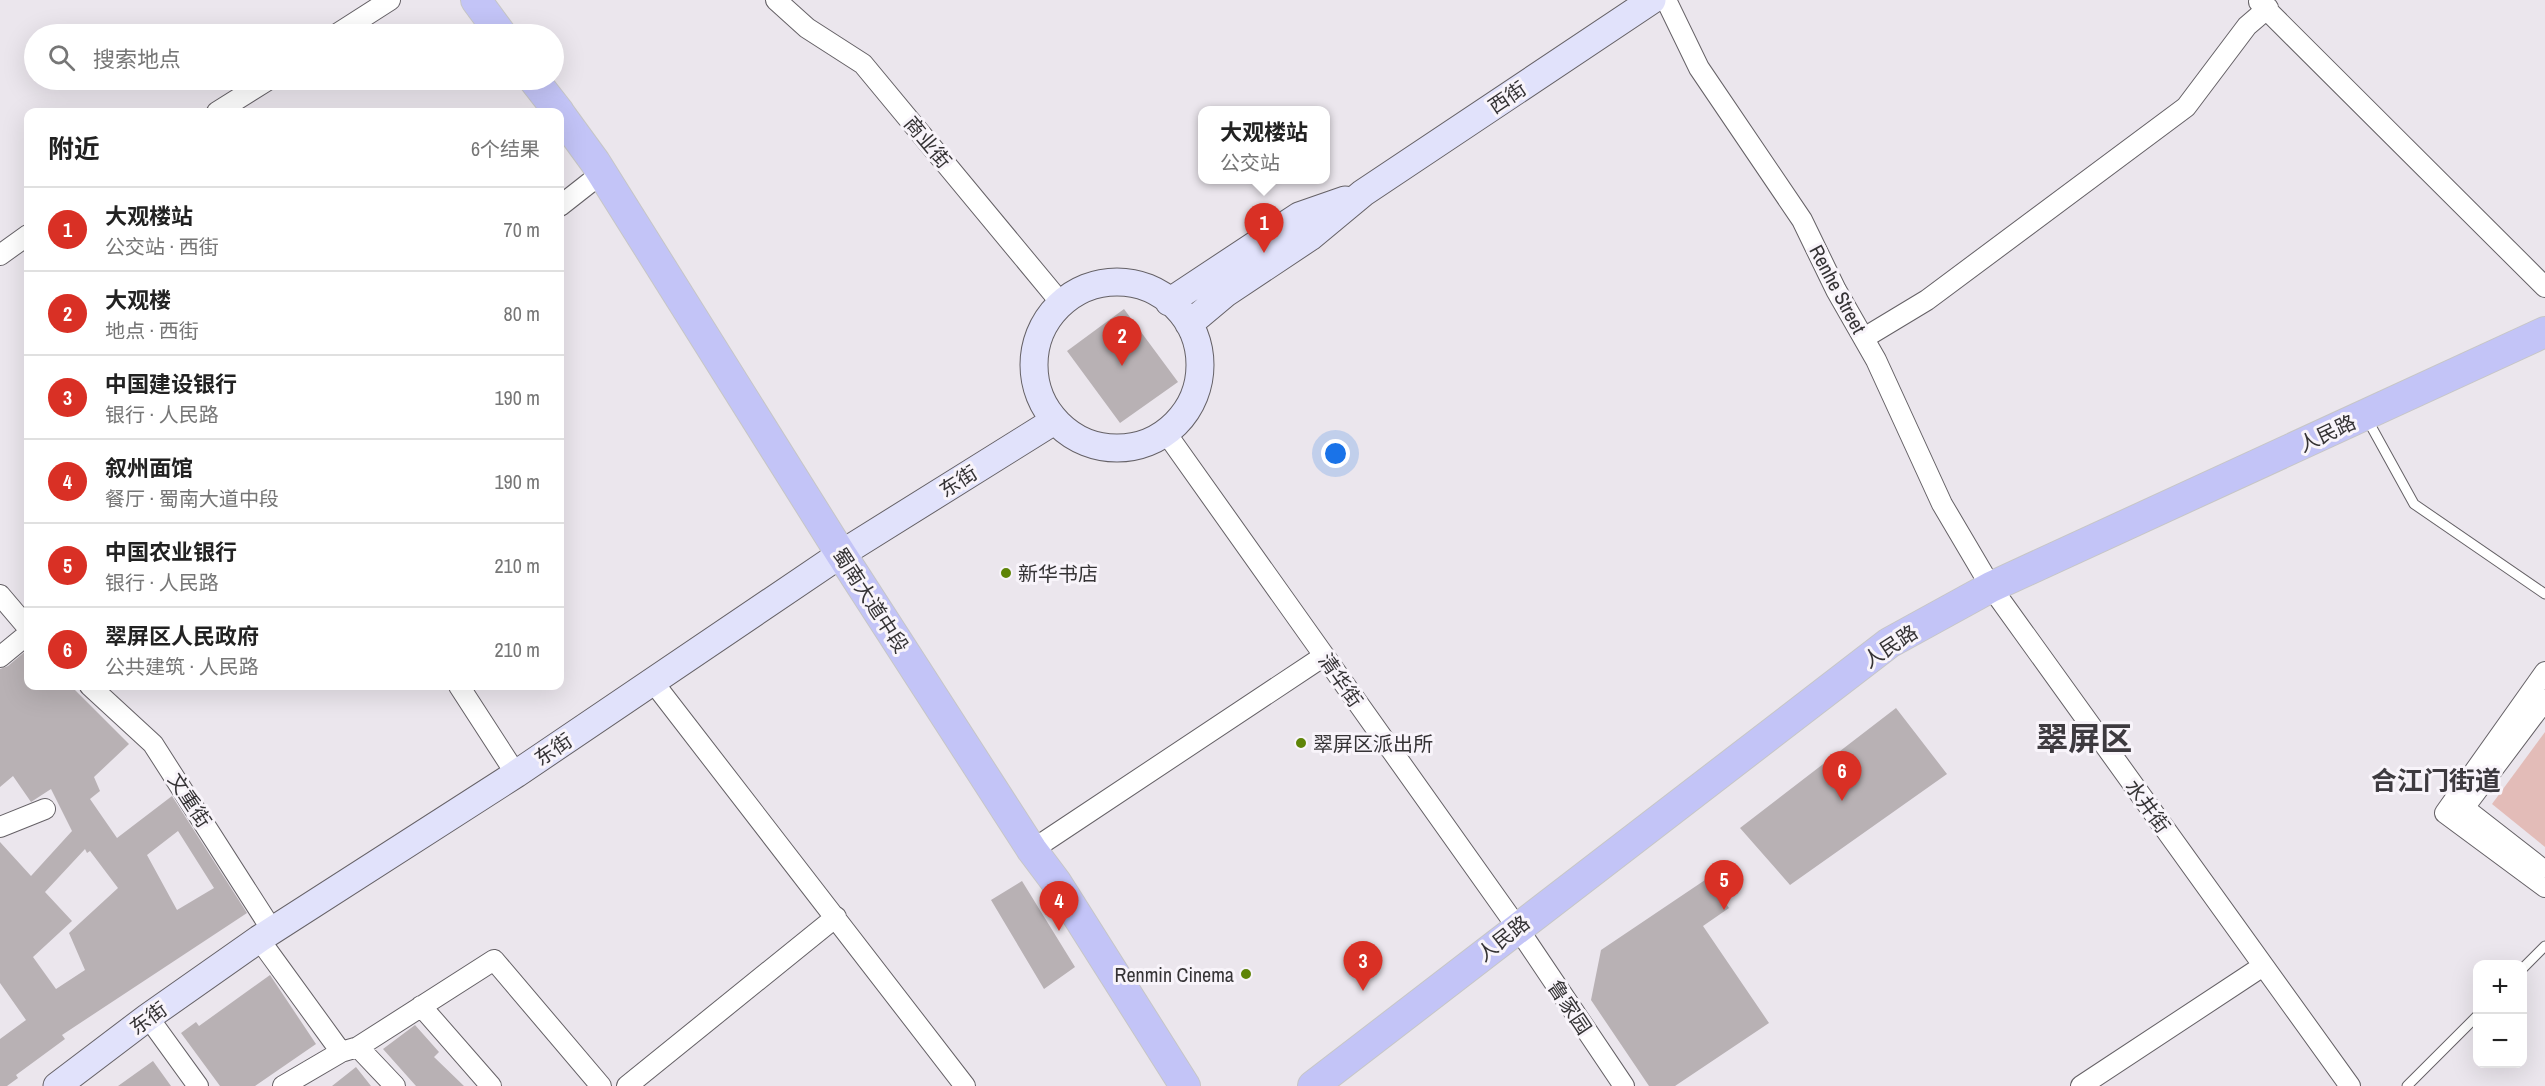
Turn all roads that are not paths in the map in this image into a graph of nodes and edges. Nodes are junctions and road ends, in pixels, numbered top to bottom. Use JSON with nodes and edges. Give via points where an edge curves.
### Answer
{"nodes":[{"id":1,"x":390,"y":0,"type":"edge"},
{"id":2,"x":476,"y":0,"type":"edge"},
{"id":3,"x":776,"y":0,"type":"edge"},
{"id":4,"x":1652,"y":0,"type":"edge"},
{"id":5,"x":1666,"y":0,"type":"edge"},
{"id":6,"x":2262,"y":4,"type":"edge"},
{"id":7,"x":353,"y":24,"type":"edge"},
{"id":8,"x":494,"y":24,"type":"edge"},
{"id":9,"x":252,"y":90,"type":"edge"},
{"id":10,"x":542,"y":90,"type":"edge"},
{"id":11,"x":223,"y":108,"type":"edge"},
{"id":12,"x":555,"y":108,"type":"edge"},
{"id":13,"x":564,"y":120,"type":"edge"},
{"id":14,"x":602,"y":173,"type":"junction"},
{"id":15,"x":1363,"y":193,"type":"junction"},
{"id":16,"x":564,"y":203,"type":"edge"},
{"id":17,"x":24,"y":238,"type":"edge"},
{"id":18,"x":0,"y":255,"type":"edge"},
{"id":19,"x":2545,"y":288,"type":"edge"},
{"id":20,"x":1169,"y":302,"type":"junction"},
{"id":21,"x":1061,"y":303,"type":"junction"},
{"id":22,"x":1190,"y":324,"type":"junction"},
{"id":23,"x":2545,"y":332,"type":"edge"},
{"id":24,"x":1864,"y":338,"type":"junction"},
{"id":25,"x":2364,"y":415,"type":"junction"},
{"id":26,"x":1054,"y":421,"type":"junction"},
{"id":27,"x":1166,"y":433,"type":"junction"},
{"id":28,"x":841,"y":554,"type":"junction"},
{"id":29,"x":1991,"y":588,"type":"junction"},
{"id":30,"x":2545,"y":594,"type":"edge"},
{"id":31,"x":0,"y":595,"type":"edge"},
{"id":32,"x":24,"y":623,"type":"edge"},
{"id":33,"x":24,"y":637,"type":"edge"},
{"id":34,"x":1324,"y":656,"type":"junction"},
{"id":35,"x":0,"y":657,"type":"edge"},
{"id":36,"x":2545,"y":672,"type":"edge"},
{"id":37,"x":653,"y":682,"type":"junction"},
{"id":38,"x":94,"y":690,"type":"edge"},
{"id":39,"x":462,"y":690,"type":"edge"},
{"id":40,"x":2545,"y":700,"type":"edge"},
{"id":41,"x":516,"y":774,"type":"junction"},
{"id":42,"x":45,"y":809,"type":"dead end"},
{"id":43,"x":2457,"y":809,"type":"junction"},
{"id":44,"x":0,"y":826,"type":"edge"},
{"id":45,"x":1032,"y":850,"type":"junction"},
{"id":46,"x":2545,"y":871,"type":"edge"},
{"id":47,"x":2545,"y":887,"type":"edge"},
{"id":48,"x":836,"y":917,"type":"junction"},
{"id":49,"x":1517,"y":927,"type":"junction"},
{"id":50,"x":266,"y":934,"type":"junction"},
{"id":51,"x":2545,"y":946,"type":"edge"},
{"id":52,"x":2527,"y":965,"type":"edge"},
{"id":53,"x":2264,"y":966,"type":"junction"},
{"id":54,"x":422,"y":1006,"type":"junction"},
{"id":55,"x":148,"y":1017,"type":"junction"},
{"id":56,"x":2473,"y":1020,"type":"edge"},
{"id":57,"x":349,"y":1050,"type":"junction"},
{"id":58,"x":57,"y":1086,"type":"edge"},
{"id":59,"x":198,"y":1086,"type":"edge"},
{"id":60,"x":283,"y":1086,"type":"edge"},
{"id":61,"x":395,"y":1086,"type":"edge"},
{"id":62,"x":491,"y":1086,"type":"edge"},
{"id":63,"x":600,"y":1086,"type":"edge"},
{"id":64,"x":627,"y":1086,"type":"edge"},
{"id":65,"x":965,"y":1086,"type":"edge"},
{"id":66,"x":1185,"y":1086,"type":"edge"},
{"id":67,"x":1313,"y":1086,"type":"edge"},
{"id":68,"x":1624,"y":1086,"type":"edge"},
{"id":69,"x":2081,"y":1086,"type":"edge"},
{"id":70,"x":2350,"y":1086,"type":"edge"},
{"id":71,"x":2407,"y":1086,"type":"edge"}],
"edges":[{"from":1,"to":7,"type":"street"},
{"from":2,"to":8,"type":"main road"},
{"from":3,"to":21,"type":"street","name":"商业街","via":[[807,28],[863,64]]},
{"from":4,"to":15,"type":"main road","name":"西街"},
{"from":5,"to":24,"type":"street","name":"Renhe Street","via":[[1699,69],[1802,220]]},
{"from":6,"to":19,"type":"street"},
{"from":6,"to":24,"type":"street","via":[[2186,107],[1927,300]]},
{"from":9,"to":11,"type":"street"},
{"from":10,"to":12,"type":"main road","name":"蜀南大道中段"},
{"from":13,"to":14,"type":"main road","name":"蜀南大道中段"},
{"from":14,"to":16,"type":"street"},
{"from":14,"to":28,"type":"main road","name":"蜀南大道中段"},
{"from":15,"to":20,"type":"main road","name":"西街","via":[[1299,216]]},
{"from":15,"to":22,"type":"main road","name":"西街","via":[[1310,237],[1226,293]]},
{"from":17,"to":18,"type":"street"},
{"from":20,"to":21,"type":"main road","via":[[1130,283],[1101,283]]},
{"from":20,"to":22,"type":"main road"},
{"from":21,"to":26,"type":"main road","via":[[1043,325],[1036,343],[1033,372],[1041,400]]},
{"from":22,"to":27,"type":"main road","via":[[1201,365],[1192,402]]},
{"from":23,"to":25,"type":"main road","name":"人民路"},
{"from":24,"to":29,"type":"street","name":"Renhe Street","via":[[1942,504]]},
{"from":25,"to":29,"type":"main road","name":"人民路"},
{"from":25,"to":30,"type":"lane","via":[[2414,504]]},
{"from":26,"to":27,"type":"main road","via":[[1092,445],[1112,449],[1140,445]]},
{"from":26,"to":28,"type":"main road","name":"东街"},
{"from":27,"to":34,"type":"street","name":"清华街"},
{"from":28,"to":37,"type":"main road","name":"东街"},
{"from":28,"to":45,"type":"main road","name":"蜀南大道中段"},
{"from":29,"to":49,"type":"main road","name":"人民路","via":[[1889,643]]},
{"from":29,"to":53,"type":"street","name":"水井街"},
{"from":31,"to":32,"type":"street"},
{"from":33,"to":35,"type":"street"},
{"from":34,"to":45,"type":"street"},
{"from":34,"to":49,"type":"street","name":"清华街"},
{"from":36,"to":43,"type":"street"},
{"from":37,"to":41,"type":"main road","name":"东街"},
{"from":37,"to":48,"type":"street"},
{"from":38,"to":50,"type":"street","name":"文重街","via":[[153,744]]},
{"from":39,"to":41,"type":"street"},
{"from":40,"to":43,"type":"street"},
{"from":41,"to":50,"type":"main road","name":"东街"},
{"from":42,"to":44,"type":"street"},
{"from":43,"to":46,"type":"street"},
{"from":43,"to":47,"type":"street"},
{"from":45,"to":66,"type":"main road","name":"蜀南大道中段"},
{"from":48,"to":64,"type":"street"},
{"from":48,"to":65,"type":"street"},
{"from":49,"to":67,"type":"main road","name":"人民路"},
{"from":49,"to":68,"type":"street","name":"鲁家园"},
{"from":50,"to":55,"type":"main road","name":"东街"},
{"from":50,"to":57,"type":"street","name":"文重街"},
{"from":51,"to":52,"type":"lane"},
{"from":53,"to":69,"type":"street"},
{"from":53,"to":70,"type":"street","name":"水井街"},
{"from":54,"to":57,"type":"street"},
{"from":54,"to":62,"type":"street"},
{"from":54,"to":63,"type":"street","via":[[494,960]]},
{"from":55,"to":58,"type":"main road","name":"东街"},
{"from":55,"to":59,"type":"street"},
{"from":56,"to":71,"type":"lane"},
{"from":57,"to":60,"type":"street"},
{"from":57,"to":61,"type":"street","name":"文重街"}]}
